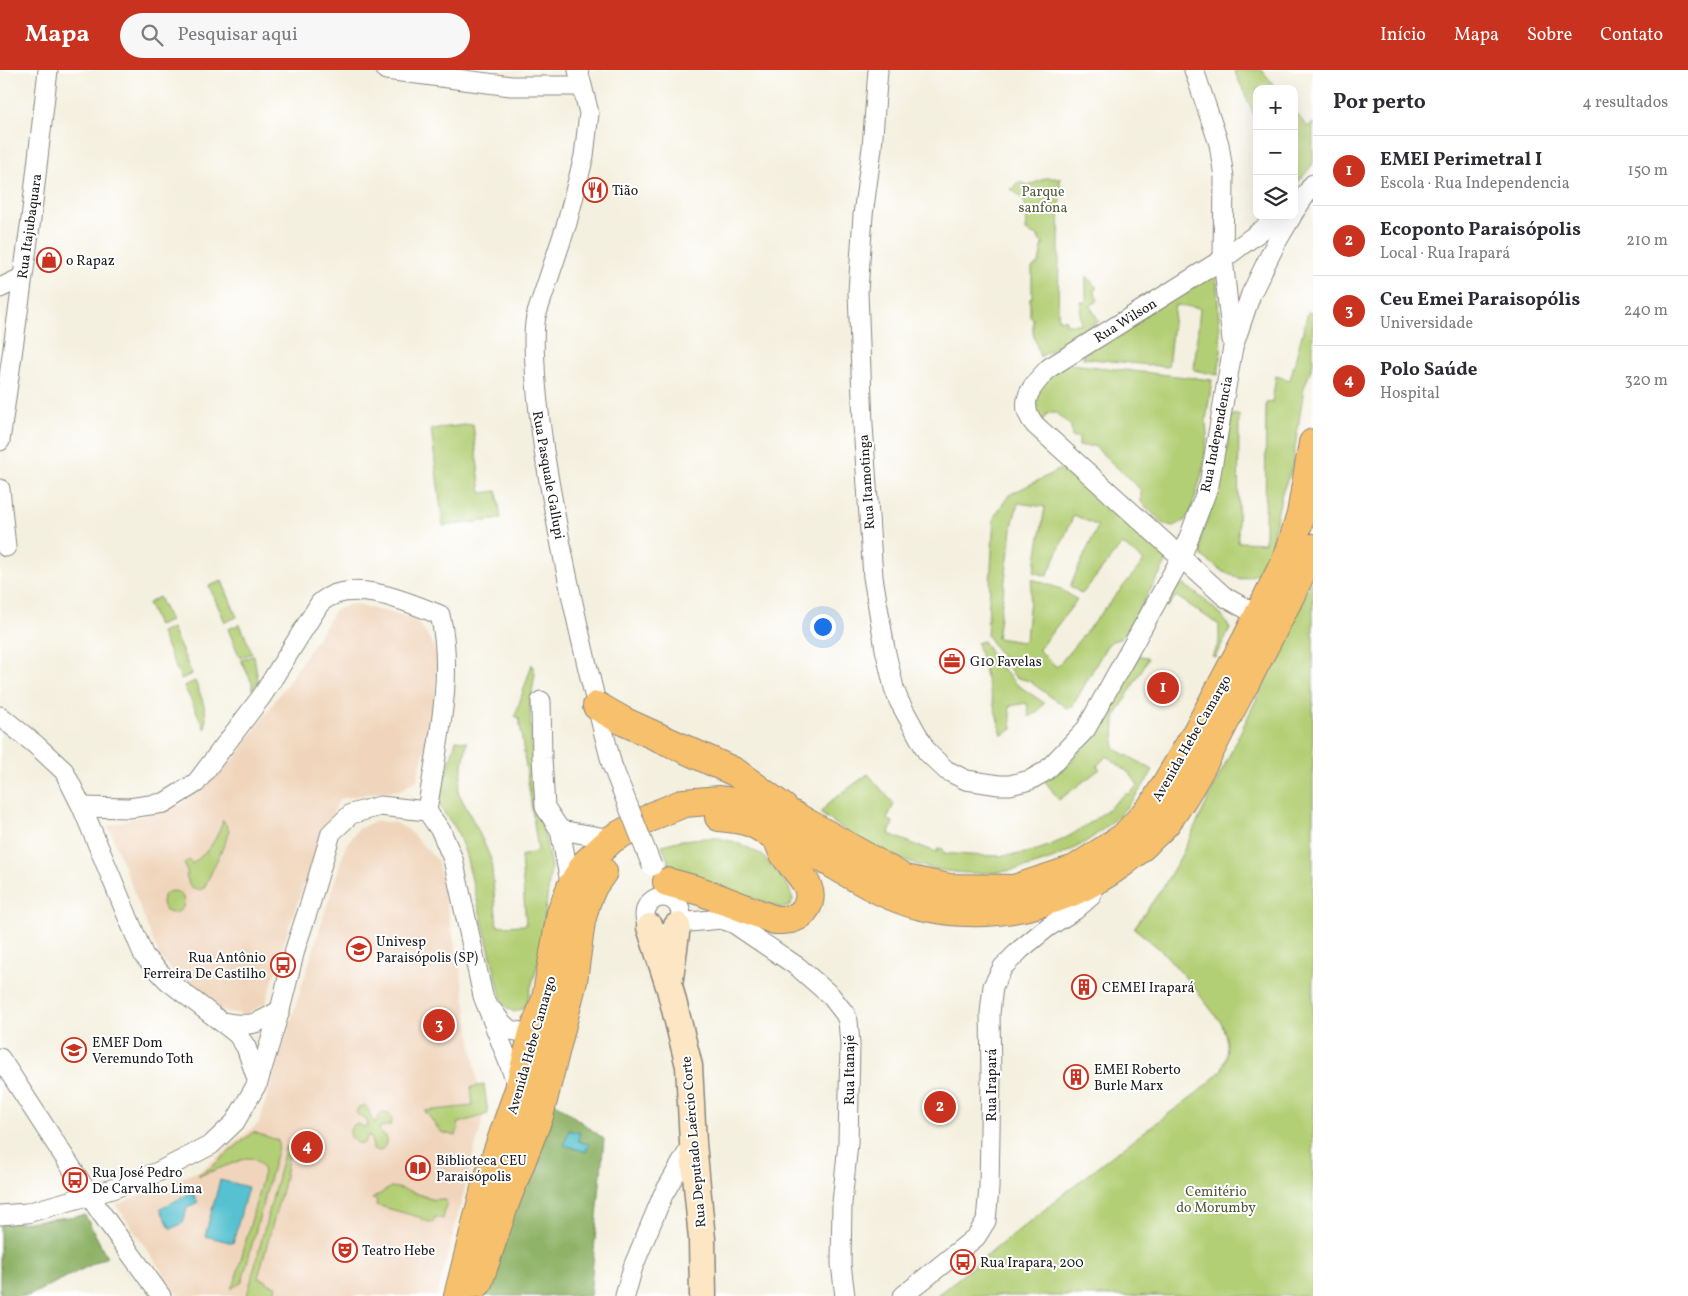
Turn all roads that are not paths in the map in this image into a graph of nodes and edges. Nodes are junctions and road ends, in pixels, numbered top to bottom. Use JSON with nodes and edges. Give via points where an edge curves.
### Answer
{"nodes":[{"id":1,"x":48,"y":70,"type":"edge"},
{"id":2,"x":386,"y":70,"type":"edge"},
{"id":3,"x":878,"y":70,"type":"edge"},
{"id":4,"x":1194,"y":70,"type":"edge"},
{"id":5,"x":580,"y":78,"type":"edge"},
{"id":6,"x":1313,"y":184,"type":"edge"},
{"id":7,"x":1298,"y":205,"type":"edge"},
{"id":8,"x":1276,"y":220,"type":"edge"},
{"id":9,"x":1289,"y":220,"type":"edge"},
{"id":10,"x":1223,"y":259,"type":"junction"},
{"id":11,"x":22,"y":278,"type":"junction"},
{"id":12,"x":0,"y":288,"type":"edge"},
{"id":13,"x":1232,"y":347,"type":"junction"},
{"id":14,"x":0,"y":440,"type":"edge"},
{"id":15,"x":1313,"y":443,"type":"edge"},
{"id":16,"x":0,"y":489,"type":"edge"},
{"id":17,"x":6,"y":547,"type":"dead end"},
{"id":18,"x":1313,"y":548,"type":"edge"},
{"id":19,"x":1181,"y":558,"type":"junction"},
{"id":20,"x":1270,"y":615,"type":"junction"},
{"id":21,"x":540,"y":701,"type":"dead end"},
{"id":22,"x":596,"y":706,"type":"junction"},
{"id":23,"x":0,"y":716,"type":"edge"},
{"id":24,"x":1046,"y":771,"type":"joint"},
{"id":25,"x":82,"y":807,"type":"junction"},
{"id":26,"x":427,"y":811,"type":"junction"},
{"id":27,"x":794,"y":815,"type":"junction"},
{"id":28,"x":560,"y":830,"type":"junction"},
{"id":29,"x":776,"y":836,"type":"junction"},
{"id":30,"x":612,"y":838,"type":"junction"},
{"id":31,"x":1095,"y":882,"type":"junction"},
{"id":32,"x":571,"y":887,"type":"junction"},
{"id":33,"x":668,"y":896,"type":"junction"},
{"id":34,"x":649,"y":916,"type":"junction"},
{"id":35,"x":670,"y":989,"type":"junction"},
{"id":36,"x":483,"y":996,"type":"junction"},
{"id":37,"x":280,"y":1010,"type":"junction"},
{"id":38,"x":220,"y":1021,"type":"junction"},
{"id":39,"x":545,"y":1036,"type":"junction"},
{"id":40,"x":0,"y":1058,"type":"edge"},
{"id":41,"x":258,"y":1082,"type":"junction"},
{"id":42,"x":519,"y":1089,"type":"junction"},
{"id":43,"x":693,"y":1143,"type":"junction"},
{"id":44,"x":91,"y":1196,"type":"junction"},
{"id":45,"x":0,"y":1215,"type":"edge"},
{"id":46,"x":161,"y":1296,"type":"edge"},
{"id":47,"x":458,"y":1296,"type":"edge"},
{"id":48,"x":474,"y":1296,"type":"edge"},
{"id":49,"x":625,"y":1296,"type":"edge"},
{"id":50,"x":704,"y":1296,"type":"edge"},
{"id":51,"x":845,"y":1296,"type":"edge"},
{"id":52,"x":903,"y":1296,"type":"edge"}],
"edges":[{"from":1,"to":11,"type":"street","name":"Rua Itajubaquara"},
{"from":2,"to":5,"type":"street","via":[[511,86]]},
{"from":3,"to":24,"type":"street","name":"Rua Itamotinga","via":[[858,292],[873,577],[890,675],[899,701],[927,752],[946,770],[966,780],[998,785],[1021,783]]},
{"from":4,"to":10,"type":"street","via":[[1220,144],[1224,177]]},
{"from":5,"to":22,"type":"street","name":"Rua Pasquale Gallupi","via":[[589,113],[584,156],[567,223],[533,330],[537,403],[553,506]]},
{"from":6,"to":7,"type":"street","name":"Rua Independencia"},
{"from":8,"to":10,"type":"street","name":"Rua Wilson"},
{"from":9,"to":13,"type":"street","name":"Rua Independencia","via":[[1251,294]]},
{"from":10,"to":13,"type":"street"},
{"from":10,"to":19,"type":"street","name":"Rua Wilson","via":[[1049,368],[1032,386],[1026,404],[1029,418],[1035,425]]},
{"from":11,"to":12,"type":"street"},
{"from":11,"to":14,"type":"street","name":"Rua Itajubaquara"},
{"from":13,"to":19,"type":"street","name":"Rua Independencia","via":[[1209,485]]},
{"from":15,"to":20,"type":"main road","name":"Avenida Hebe Camargo","via":[[1295,535]]},
{"from":16,"to":17,"type":"street"},
{"from":18,"to":20,"type":"main road","name":"Avenida Hebe Camargo"},
{"from":19,"to":20,"type":"street","via":[[1230,600],[1250,611]]},
{"from":19,"to":24,"type":"street","name":"Rua Independencia","via":[[1086,729]]},
{"from":20,"to":27,"type":"main road","name":"Avenida Hebe Camargo","via":[[1154,804],[1124,837],[1075,869],[1014,889],[949,888],[905,879]]},
{"from":20,"to":31,"type":"main road","name":"Avenida Hebe Camargo","via":[[1200,769],[1165,824],[1134,854]]},
{"from":21,"to":28,"type":"street","via":[[546,807]]},
{"from":22,"to":27,"type":"main road","via":[[735,772]]},
{"from":22,"to":33,"type":"street","name":"Rua Pasquale Gallupi","bridge":true,"via":[[612,765]]},
{"from":23,"to":25,"type":"street","via":[[64,771]]},
{"from":25,"to":26,"type":"street","via":[[130,808],[164,803],[196,783],[262,696],[320,603],[344,591],[357,591],[389,597],[440,615],[445,640],[445,688]]},
{"from":25,"to":38,"type":"street","via":[[144,956],[168,982]]},
{"from":26,"to":36,"type":"street","via":[[441,831],[453,859]]},
{"from":26,"to":37,"type":"street","via":[[380,806],[351,814],[331,833]]},
{"from":27,"to":30,"type":"main road","name":"Avenida Hebe Camargo","via":[[720,800],[684,803]]},
{"from":28,"to":30,"type":"street"},
{"from":28,"to":32,"type":"street"},
{"from":29,"to":31,"type":"main road","name":"Avenida Hebe Camargo","via":[[794,842],[898,899],[946,910],[978,913],[1035,905]]},
{"from":29,"to":33,"type":"main road","via":[[784,854],[808,885],[810,901],[797,917],[775,920],[700,891]]},
{"from":29,"to":39,"type":"main road","name":"Avenida Hebe Camargo","via":[[750,822],[721,817],[699,818],[664,827],[631,844],[612,861],[586,900],[572,981]]},
{"from":30,"to":32,"type":"main road","name":"Avenida Hebe Camargo","via":[[586,863]]},
{"from":31,"to":52,"type":"street","name":"Rua Irapará","via":[[1091,896],[1021,949],[1003,967],[993,986],[986,1221],[976,1237]]},
{"from":32,"to":39,"type":"main road","name":"Avenida Hebe Camargo","via":[[561,914],[546,999]]},
{"from":33,"to":34,"type":"street"},
{"from":33,"to":34,"type":"street","via":[[672,899],[655,898]]},
{"from":33,"to":34,"type":"street","via":[[667,932],[655,931]]},
{"from":33,"to":35,"type":"street","name":"Rua Deputado Laércio Corte"},
{"from":33,"to":51,"type":"street","name":"Rua Itanajé","via":[[733,923],[798,967],[832,996],[846,1014],[850,1044],[841,1264]]},
{"from":34,"to":35,"type":"street","name":"Rua Deputado Laércio Corte"},
{"from":35,"to":43,"type":"street","name":"Rua Deputado Laércio Corte","via":[[689,1066]]},
{"from":36,"to":39,"type":"street","via":[[510,1030]]},
{"from":36,"to":42,"type":"street"},
{"from":37,"to":38,"type":"street","via":[[261,1022],[245,1026]]},
{"from":37,"to":41,"type":"street"},
{"from":38,"to":41,"type":"street","via":[[238,1034]]},
{"from":39,"to":42,"type":"main road","name":"Avenida Hebe Camargo"},
{"from":39,"to":48,"type":"main road","name":"Avenida Hebe Camargo","via":[[539,1116]]},
{"from":40,"to":44,"type":"street"},
{"from":41,"to":44,"type":"street","via":[[235,1122],[211,1145],[158,1172]]},
{"from":42,"to":47,"type":"main road","name":"Avenida Hebe Camargo","via":[[486,1186]]},
{"from":43,"to":49,"type":"street","via":[[663,1195],[633,1267]]},
{"from":43,"to":50,"type":"street","name":"Rua Deputado Laércio Corte"},
{"from":44,"to":45,"type":"street","via":[[27,1213]]},
{"from":44,"to":46,"type":"street"}]}
